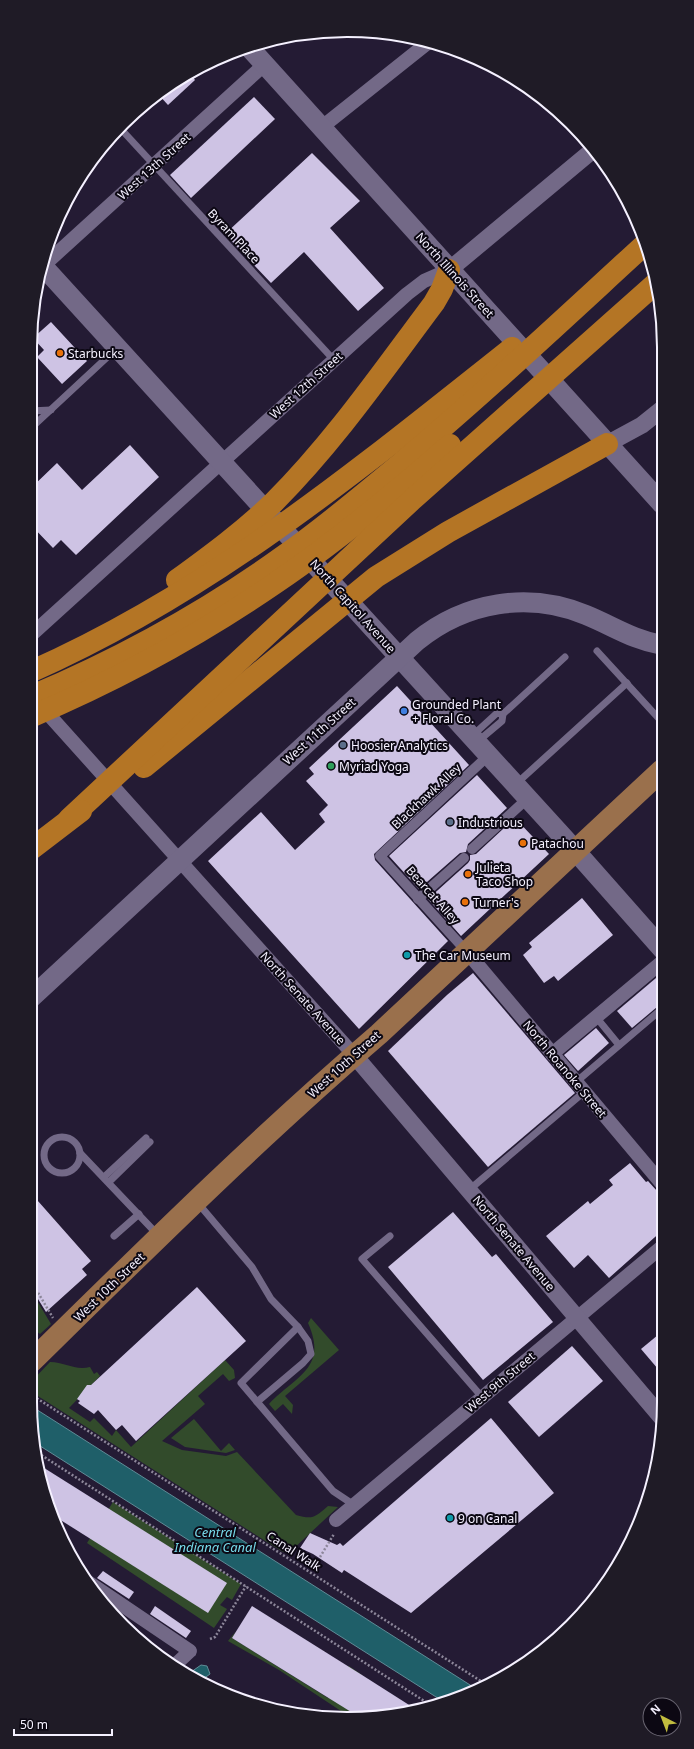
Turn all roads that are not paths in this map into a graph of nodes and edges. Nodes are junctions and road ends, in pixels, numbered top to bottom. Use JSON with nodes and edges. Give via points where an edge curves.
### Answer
{"nodes":[{"id":1,"x":423,"y":47,"type":"edge"},
{"id":2,"x":253,"y":51,"type":"edge"},
{"id":3,"x":265,"y":64,"type":"junction"},
{"id":4,"x":322,"y":127,"type":"junction"},
{"id":5,"x":124,"y":132,"type":"edge"},
{"id":6,"x":589,"y":153,"type":"edge"},
{"id":7,"x":154,"y":166,"type":"junction"},
{"id":8,"x":641,"y":247,"type":"edge"},
{"id":9,"x":641,"y":247,"type":"edge"},
{"id":10,"x":50,"y":258,"type":"edge"},
{"id":11,"x":449,"y":270,"type":"junction"},
{"id":12,"x":47,"y":271,"type":"edge"},
{"id":13,"x":651,"y":287,"type":"edge"},
{"id":14,"x":651,"y":287,"type":"edge"},
{"id":15,"x":117,"y":348,"type":"junction"},
{"id":16,"x":333,"y":360,"type":"junction"},
{"id":17,"x":51,"y":410,"type":"junction"},
{"id":18,"x":37,"y":411,"type":"edge"},
{"id":19,"x":657,"y":413,"type":"edge"},
{"id":20,"x":37,"y":423,"type":"edge"},
{"id":21,"x":607,"y":444,"type":"junction"},
{"id":22,"x":222,"y":462,"type":"junction"},
{"id":23,"x":657,"y":499,"type":"edge"},
{"id":24,"x":37,"y":630,"type":"edge"},
{"id":25,"x":97,"y":641,"type":"junction"},
{"id":26,"x":657,"y":644,"type":"edge"},
{"id":27,"x":597,"y":651,"type":"dead end"},
{"id":28,"x":400,"y":657,"type":"junction"},
{"id":29,"x":565,"y":657,"type":"dead end"},
{"id":30,"x":37,"y":669,"type":"edge"},
{"id":31,"x":627,"y":683,"type":"junction"},
{"id":32,"x":37,"y":694,"type":"edge"},
{"id":33,"x":37,"y":701,"type":"edge"},
{"id":34,"x":37,"y":714,"type":"edge"},
{"id":35,"x":657,"y":716,"type":"edge"},
{"id":36,"x":479,"y":745,"type":"junction"},
{"id":37,"x":657,"y":775,"type":"edge"},
{"id":38,"x":522,"y":791,"type":"junction"},
{"id":39,"x":69,"y":819,"type":"junction"},
{"id":40,"x":37,"y":844,"type":"edge"},
{"id":41,"x":472,"y":849,"type":"dead end"},
{"id":42,"x":576,"y":851,"type":"junction"},
{"id":43,"x":380,"y":856,"type":"joint"},
{"id":44,"x":464,"y":858,"type":"dead end"},
{"id":45,"x":179,"y":861,"type":"junction"},
{"id":46,"x":418,"y":899,"type":"junction"},
{"id":47,"x":657,"y":943,"type":"edge"},
{"id":48,"x":467,"y":952,"type":"junction"},
{"id":49,"x":657,"y":966,"type":"edge"},
{"id":50,"x":37,"y":993,"type":"edge"},
{"id":51,"x":657,"y":1013,"type":"edge"},
{"id":52,"x":596,"y":1017,"type":"junction"},
{"id":53,"x":619,"y":1045,"type":"junction"},
{"id":54,"x":552,"y":1054,"type":"junction"},
{"id":55,"x":354,"y":1055,"type":"junction"},
{"id":56,"x":580,"y":1087,"type":"junction"},
{"id":57,"x":148,"y":1140,"type":"dead end"},
{"id":58,"x":80,"y":1154,"type":"junction"},
{"id":59,"x":657,"y":1177,"type":"edge"},
{"id":60,"x":107,"y":1179,"type":"junction"},
{"id":61,"x":468,"y":1190,"type":"junction"},
{"id":62,"x":197,"y":1201,"type":"junction"},
{"id":63,"x":139,"y":1214,"type":"junction"},
{"id":64,"x":114,"y":1236,"type":"dead end"},
{"id":65,"x":390,"y":1236,"type":"dead end"},
{"id":66,"x":160,"y":1238,"type":"junction"},
{"id":67,"x":657,"y":1251,"type":"edge"},
{"id":68,"x":577,"y":1318,"type":"junction"},
{"id":69,"x":298,"y":1327,"type":"junction"},
{"id":70,"x":37,"y":1356,"type":"edge"},
{"id":71,"x":482,"y":1397,"type":"junction"},
{"id":72,"x":257,"y":1402,"type":"junction"},
{"id":73,"x":657,"y":1412,"type":"edge"},
{"id":74,"x":354,"y":1505,"type":"junction"},
{"id":75,"x":336,"y":1520,"type":"dead end"},
{"id":76,"x":101,"y":1591,"type":"edge"},
{"id":77,"x":178,"y":1662,"type":"edge"}],
"edges":[{"from":1,"to":4,"type":"street"},
{"from":2,"to":3,"type":"main road","name":"North Illinois Street"},
{"from":3,"to":4,"type":"main road","name":"North Illinois Street"},
{"from":3,"to":7,"type":"street","name":"West 13th Street"},
{"from":4,"to":11,"type":"main road","name":"North Illinois Street"},
{"from":5,"to":7,"type":"lane","name":"Byram Place"},
{"from":6,"to":11,"type":"street","name":"West 12th Street"},
{"from":7,"to":10,"type":"street","name":"West 13th Street"},
{"from":7,"to":16,"type":"lane","name":"Byram Place"},
{"from":8,"to":25,"type":"highway","via":[[266,538],[178,596]]},
{"from":9,"to":32,"type":"highway","via":[[477,398],[349,506],[291,551],[240,586],[172,627],[110,661]]},
{"from":11,"to":16,"type":"street","name":"West 12th Street","via":[[424,280]]},
{"from":11,"to":21,"type":"main road","name":"North Illinois Street"},
{"from":11,"to":25,"type":"highway","via":[[434,303],[342,426],[303,472],[257,518]]},
{"from":12,"to":15,"type":"main road","name":"North Capitol Avenue"},
{"from":13,"to":34,"type":"highway","via":[[350,528],[274,584],[206,628],[138,666]]},
{"from":14,"to":39,"type":"highway","via":[[413,499]]},
{"from":15,"to":17,"type":"lane"},
{"from":15,"to":22,"type":"main road","name":"North Capitol Avenue"},
{"from":16,"to":22,"type":"street","name":"West 12th Street"},
{"from":17,"to":18,"type":"lane"},
{"from":17,"to":20,"type":"lane"},
{"from":19,"to":21,"type":"street","via":[[642,425]]},
{"from":21,"to":23,"type":"main road","name":"North Illinois Street"},
{"from":21,"to":39,"type":"highway","via":[[399,561],[361,589],[148,764]]},
{"from":22,"to":24,"type":"street","name":"West 12th Street"},
{"from":22,"to":28,"type":"main road","name":"North Capitol Avenue"},
{"from":25,"to":30,"type":"highway"},
{"from":26,"to":28,"type":"main road","name":"West 11th Street","via":[[634,639],[575,610],[546,604],[516,602],[479,608],[450,619],[428,632]]},
{"from":27,"to":31,"type":"lane"},
{"from":28,"to":36,"type":"main road","name":"North Capitol Avenue"},
{"from":28,"to":45,"type":"main road","name":"West 11th Street"},
{"from":29,"to":36,"type":"lane","via":[[503,714],[497,714]]},
{"from":31,"to":35,"type":"lane"},
{"from":31,"to":38,"type":"lane"},
{"from":33,"to":45,"type":"street","name":"North Senate Avenue"},
{"from":36,"to":38,"type":"main road","name":"North Capitol Avenue"},
{"from":36,"to":43,"type":"street","name":"Blackhawk Alley"},
{"from":37,"to":42,"type":"main road","name":"West 10th Street"},
{"from":38,"to":41,"type":"street"},
{"from":38,"to":42,"type":"main road","name":"North Capitol Avenue"},
{"from":39,"to":40,"type":"highway"},
{"from":42,"to":47,"type":"main road","name":"North Capitol Avenue"},
{"from":42,"to":48,"type":"main road","name":"West 10th Street"},
{"from":43,"to":46,"type":"street","name":"Bearcat Alley"},
{"from":44,"to":46,"type":"street"},
{"from":45,"to":50,"type":"main road","name":"West 11th Street"},
{"from":45,"to":55,"type":"street","name":"North Senate Avenue"},
{"from":46,"to":48,"type":"street","name":"Bearcat Alley"},
{"from":48,"to":54,"type":"street","name":"North Roanoke Street"},
{"from":48,"to":55,"type":"main road","name":"West 10th Street"},
{"from":49,"to":52,"type":"street"},
{"from":51,"to":53,"type":"lane"},
{"from":52,"to":53,"type":"lane"},
{"from":52,"to":54,"type":"street"},
{"from":53,"to":56,"type":"lane"},
{"from":54,"to":56,"type":"street","name":"North Roanoke Street"},
{"from":55,"to":61,"type":"street","name":"North Senate Avenue"},
{"from":55,"to":62,"type":"main road","name":"West 10th Street"},
{"from":56,"to":59,"type":"street","name":"North Roanoke Street"},
{"from":56,"to":61,"type":"lane"},
{"from":57,"to":60,"type":"lane"},
{"from":58,"to":58,"type":"lane","via":[[77,1144],[72,1139],[60,1137],[46,1146],[44,1158],[54,1171],[67,1172],[77,1165]]},
{"from":58,"to":60,"type":"lane"},
{"from":60,"to":63,"type":"lane"},
{"from":61,"to":68,"type":"street","name":"North Senate Avenue"},
{"from":62,"to":66,"type":"main road","name":"West 10th Street"},
{"from":62,"to":69,"type":"lane","via":[[252,1268],[271,1299]]},
{"from":63,"to":64,"type":"lane"},
{"from":63,"to":66,"type":"lane"},
{"from":65,"to":71,"type":"lane","via":[[362,1259]]},
{"from":66,"to":70,"type":"main road","name":"West 10th Street"},
{"from":67,"to":68,"type":"street","name":"West 9th Street"},
{"from":68,"to":71,"type":"street","name":"West 9th Street"},
{"from":68,"to":73,"type":"street","name":"North Senate Avenue"},
{"from":69,"to":72,"type":"lane","via":[[308,1340],[311,1354]]},
{"from":69,"to":72,"type":"lane","via":[[241,1383]]},
{"from":71,"to":74,"type":"street","name":"West 9th Street"},
{"from":72,"to":74,"type":"lane","via":[[333,1491]]},
{"from":74,"to":75,"type":"street","name":"West 9th Street"},
{"from":76,"to":77,"type":"street","via":[[190,1651]]}]}
